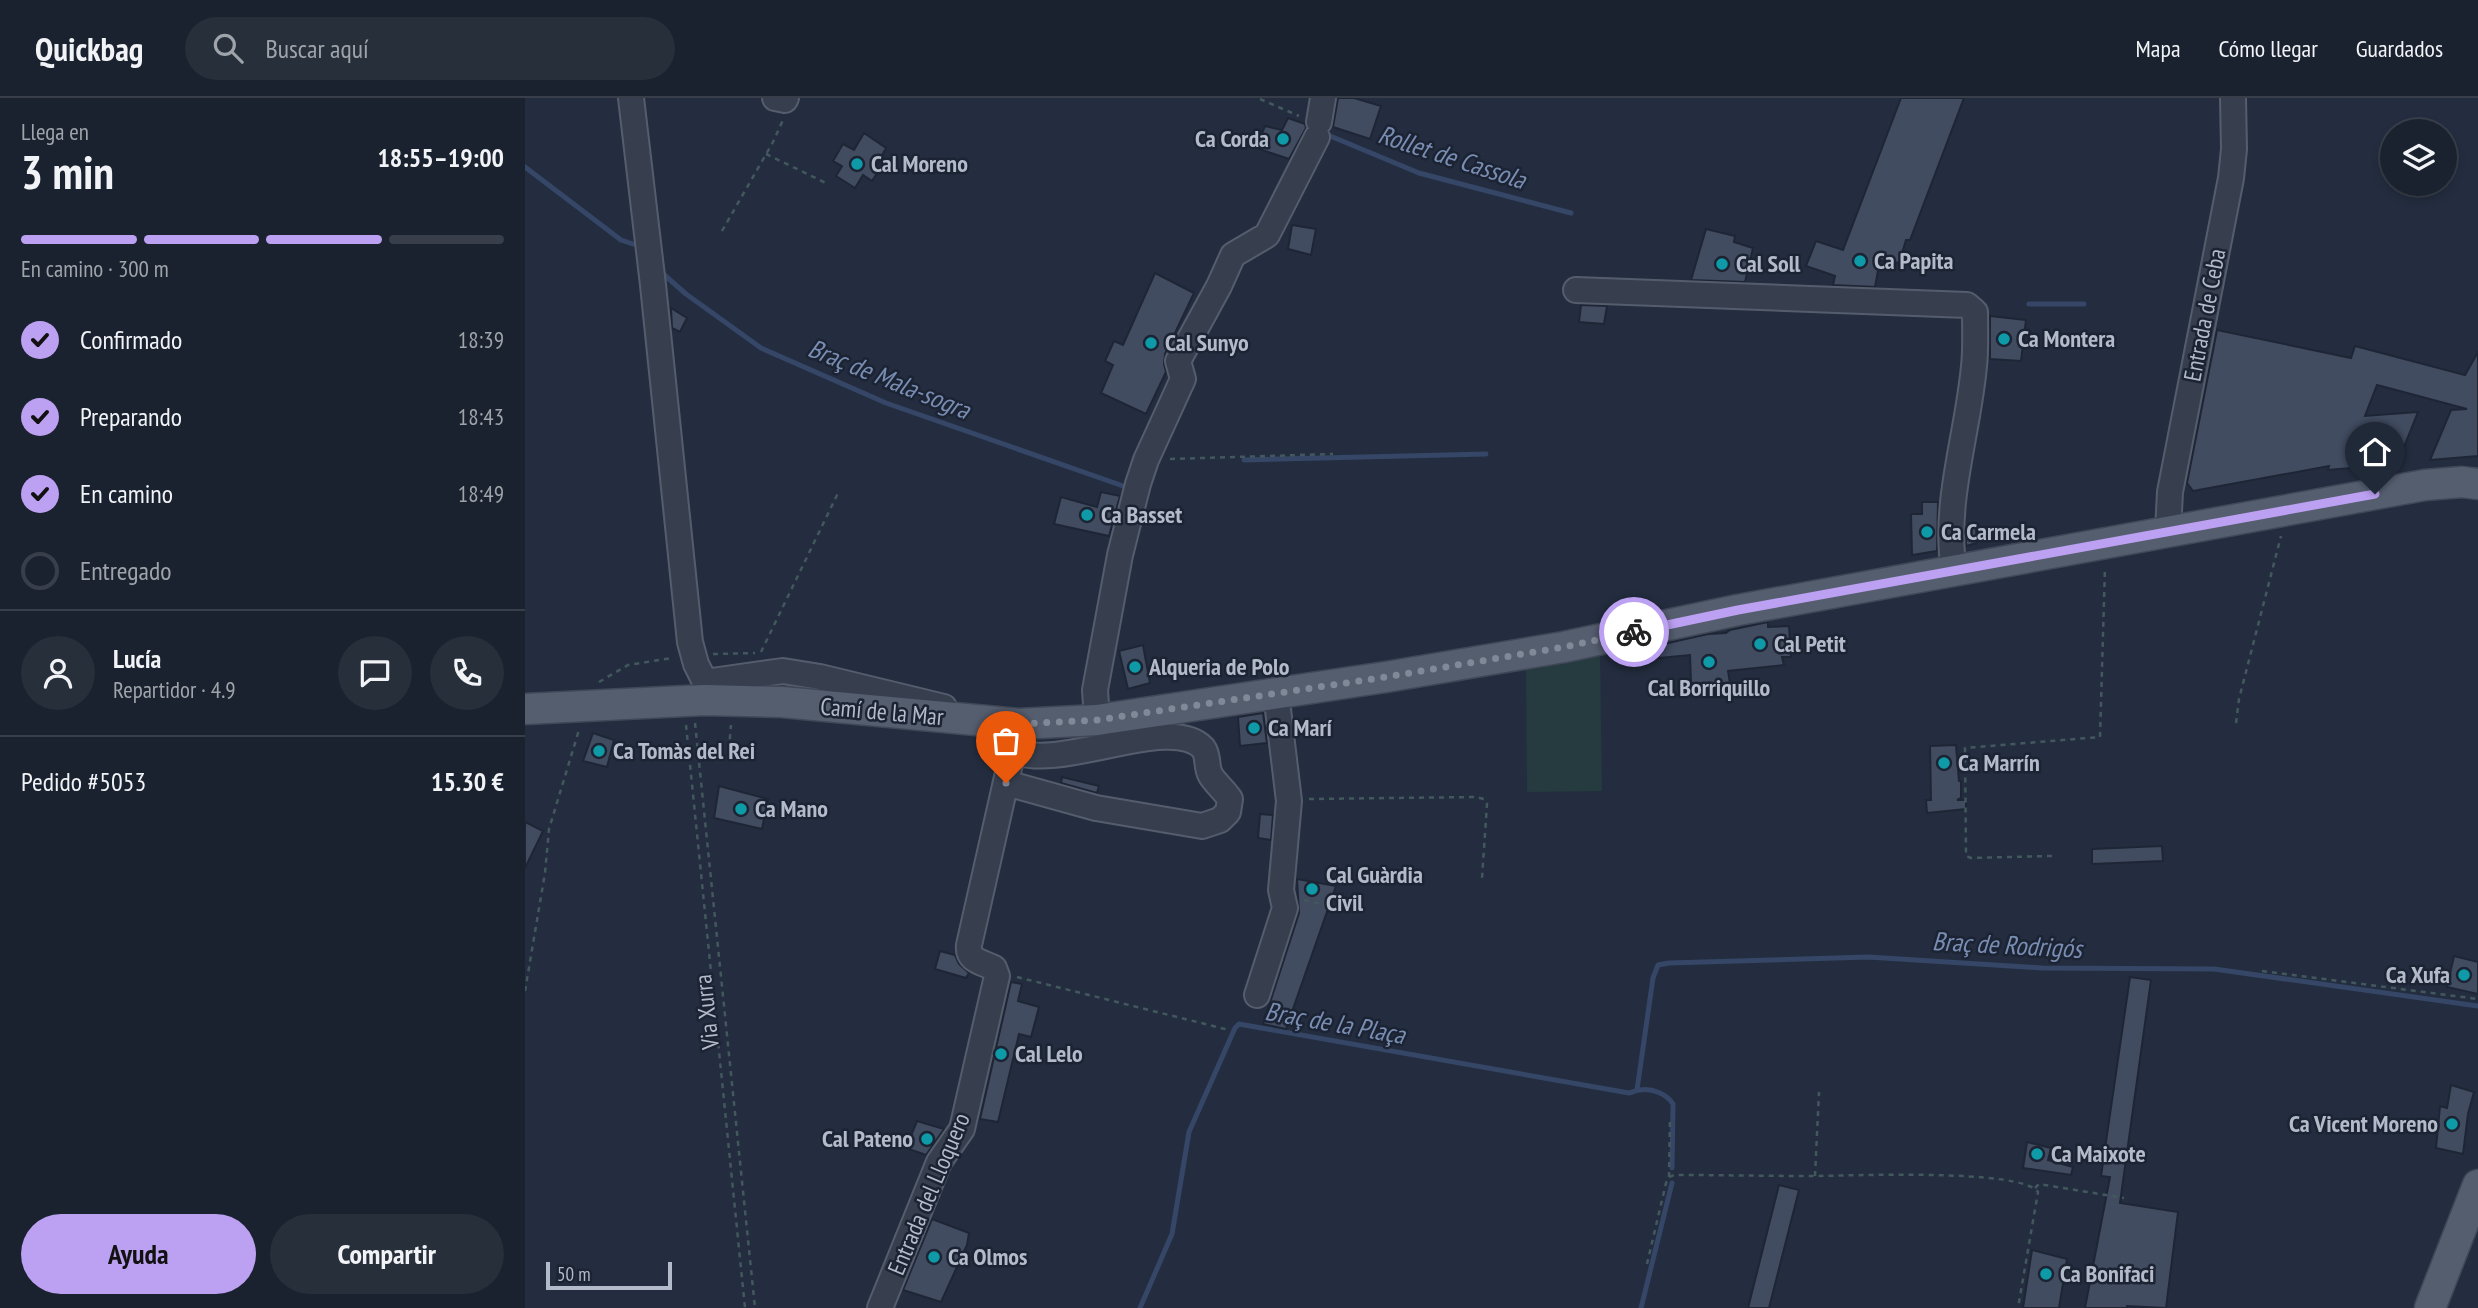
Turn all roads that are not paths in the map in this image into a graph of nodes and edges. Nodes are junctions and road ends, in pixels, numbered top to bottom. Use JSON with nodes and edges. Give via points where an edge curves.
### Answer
{"nodes":[{"id":1,"x":631,"y":98,"type":"edge"},
{"id":2,"x":1323,"y":98,"type":"edge"},
{"id":3,"x":2233,"y":98,"type":"edge"},
{"id":4,"x":1576,"y":290,"type":"dead end"},
{"id":5,"x":2478,"y":484,"type":"edge"},
{"id":6,"x":2168,"y":531,"type":"junction"},
{"id":7,"x":1954,"y":571,"type":"junction"},
{"id":8,"x":1276,"y":693,"type":"junction"},
{"id":9,"x":704,"y":699,"type":"junction"},
{"id":10,"x":525,"y":709,"type":"edge"},
{"id":11,"x":1097,"y":720,"type":"junction"},
{"id":12,"x":1016,"y":738,"type":"junction"},
{"id":13,"x":1006,"y":783,"type":"junction"},
{"id":14,"x":1257,"y":995,"type":"dead end"},
{"id":15,"x":2478,"y":1185,"type":"edge"},
{"id":16,"x":880,"y":1308,"type":"edge"},
{"id":17,"x":2430,"y":1308,"type":"edge"}],
"edges":[{"from":1,"to":9,"type":"lane","via":[[690,642]]},
{"from":2,"to":11,"type":"lane","via":[[1318,130],[1267,235],[1233,255],[1178,361],[1184,379],[1146,460],[1120,555],[1095,690]]},
{"from":3,"to":6,"type":"lane","name":"Entrada de Ceba","via":[[2231,178],[2170,492]]},
{"from":4,"to":7,"type":"lane","via":[[1972,308],[1975,365],[1951,519]]},
{"from":5,"to":6,"type":"main road","name":"Camí de la Mar","via":[[2425,485]]},
{"from":6,"to":7,"type":"main road","name":"Camí de la Mar"},
{"from":7,"to":8,"type":"main road","name":"Camí de la Mar","via":[[1564,647]]},
{"from":8,"to":11,"type":"main road","name":"Camí de la Mar"},
{"from":8,"to":14,"type":"lane","via":[[1289,798],[1281,890],[1285,908]]},
{"from":9,"to":10,"type":"main road","name":"Camí de la Mar","via":[[589,696]]},
{"from":9,"to":12,"type":"main road","name":"Camí de la Mar","via":[[989,722]]},
{"from":11,"to":12,"type":"main road","name":"Camí de la Mar"},
{"from":12,"to":13,"type":"lane"},
{"from":12,"to":13,"type":"lane","via":[[1028,755],[1077,753],[1177,736],[1202,746],[1210,774],[1230,799],[1228,812],[1202,826],[1096,808]]},
{"from":13,"to":16,"type":"lane","name":"Entrada del Lloquero","via":[[968,951],[996,972],[962,1129],[939,1162]]},
{"from":15,"to":17,"type":"main road"}]}
